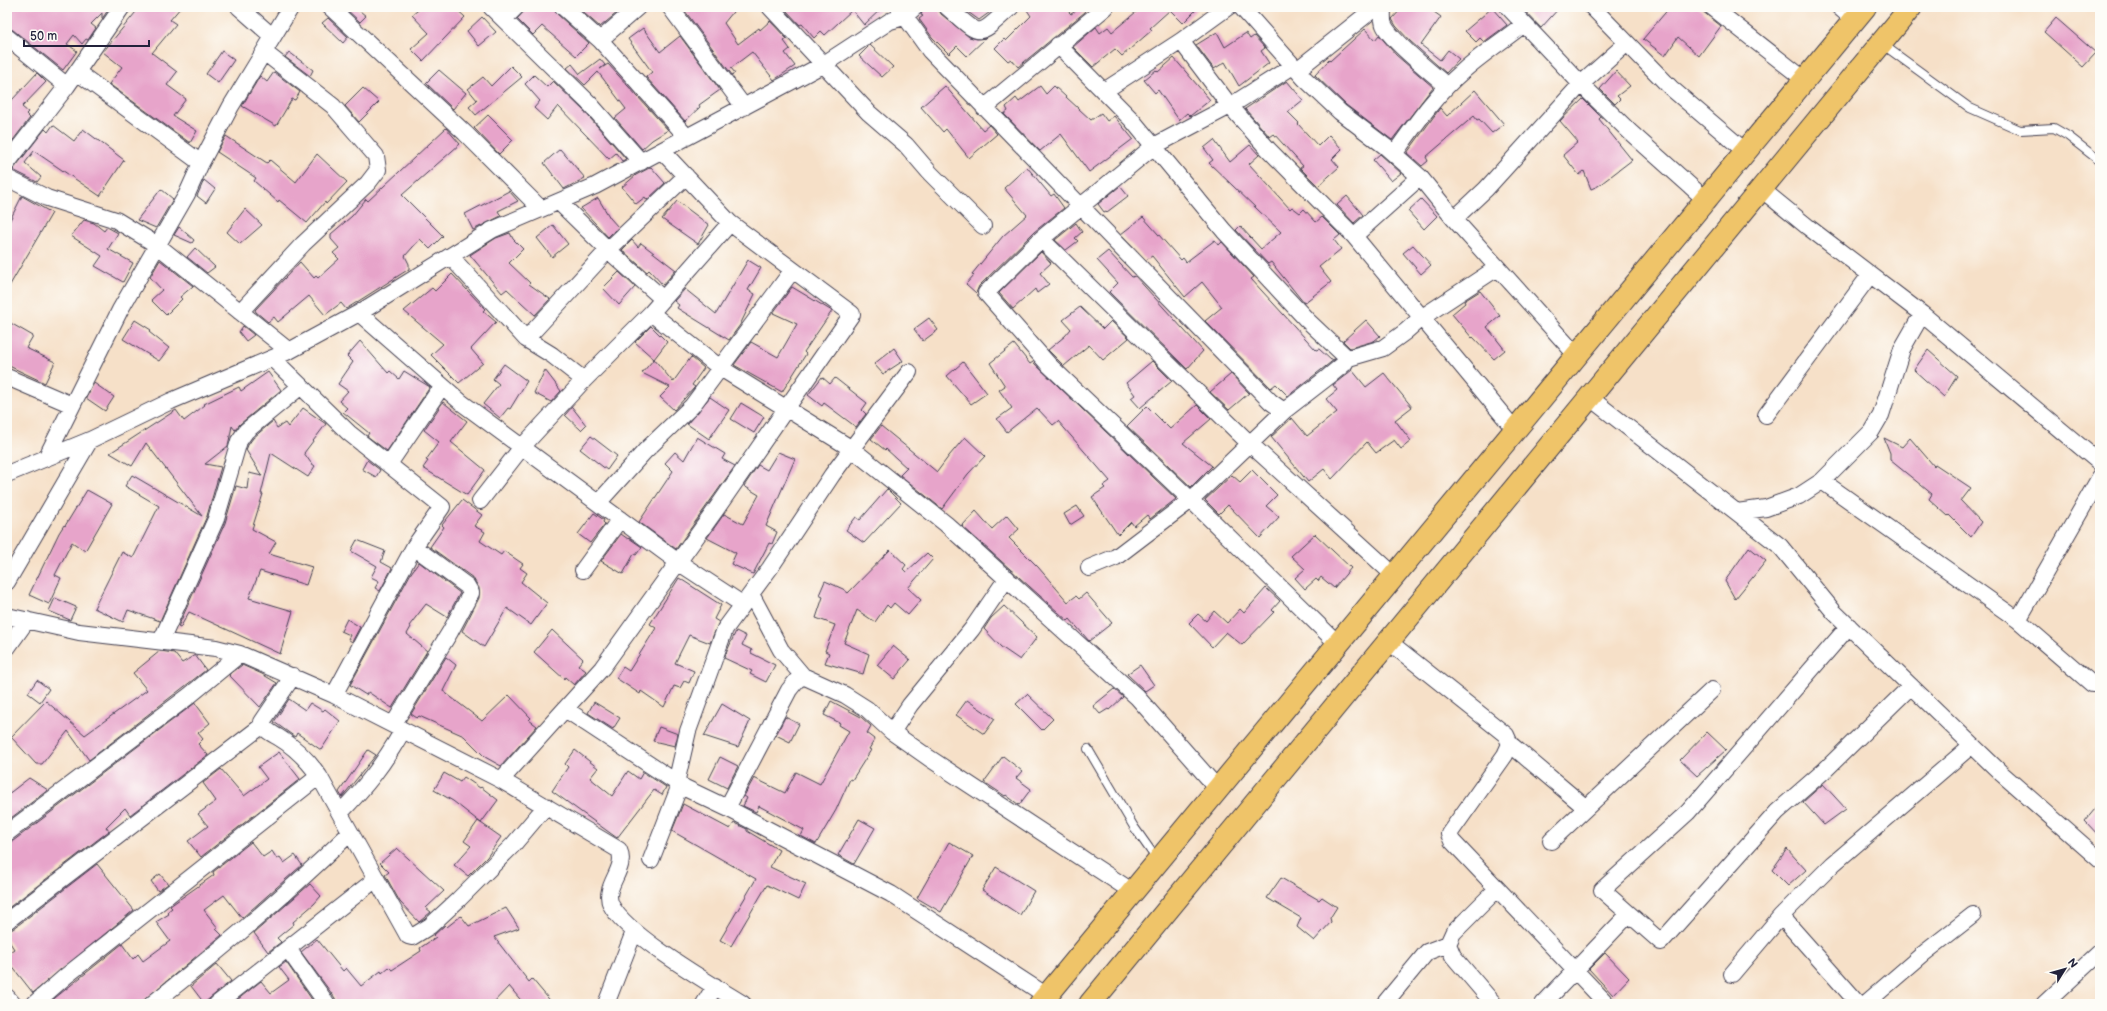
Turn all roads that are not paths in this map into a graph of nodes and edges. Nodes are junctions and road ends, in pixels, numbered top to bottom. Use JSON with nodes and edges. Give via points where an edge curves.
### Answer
{"nodes":[{"id":1,"x":122,"y":7,"type":"edge"},
{"id":2,"x":239,"y":7,"type":"edge"},
{"id":3,"x":291,"y":7,"type":"edge"},
{"id":4,"x":330,"y":7,"type":"edge"},
{"id":5,"x":491,"y":7,"type":"edge"},
{"id":6,"x":516,"y":7,"type":"edge"},
{"id":7,"x":563,"y":7,"type":"edge"},
{"id":8,"x":638,"y":7,"type":"edge"},
{"id":9,"x":670,"y":7,"type":"edge"},
{"id":10,"x":770,"y":7,"type":"edge"},
{"id":11,"x":947,"y":7,"type":"edge"},
{"id":12,"x":1011,"y":7,"type":"edge"},
{"id":13,"x":1106,"y":7,"type":"edge"},
{"id":14,"x":1228,"y":7,"type":"edge"},
{"id":15,"x":1241,"y":7,"type":"edge"},
{"id":16,"x":1376,"y":7,"type":"edge"},
{"id":17,"x":1383,"y":7,"type":"edge"},
{"id":18,"x":1508,"y":7,"type":"edge"},
{"id":19,"x":1592,"y":7,"type":"edge"},
{"id":20,"x":1712,"y":7,"type":"edge"},
{"id":21,"x":1911,"y":7,"type":"edge"},
{"id":22,"x":906,"y":10,"type":"edge"},
{"id":23,"x":1853,"y":12,"type":"edge"},
{"id":24,"x":504,"y":19,"type":"junction"},
{"id":25,"x":1524,"y":24,"type":"junction"},
{"id":26,"x":7,"y":37,"type":"edge"},
{"id":27,"x":273,"y":37,"type":"junction"},
{"id":28,"x":600,"y":40,"type":"junction"},
{"id":29,"x":1181,"y":41,"type":"junction"},
{"id":30,"x":1627,"y":43,"type":"junction"},
{"id":31,"x":1882,"y":43,"type":"junction"},
{"id":32,"x":1058,"y":45,"type":"junction"},
{"id":33,"x":264,"y":52,"type":"junction"},
{"id":34,"x":824,"y":64,"type":"junction"},
{"id":35,"x":1295,"y":68,"type":"junction"},
{"id":36,"x":76,"y":72,"type":"junction"},
{"id":37,"x":1805,"y":80,"type":"junction"},
{"id":38,"x":1581,"y":84,"type":"junction"},
{"id":39,"x":67,"y":86,"type":"junction"},
{"id":40,"x":1447,"y":86,"type":"junction"},
{"id":41,"x":1104,"y":91,"type":"junction"},
{"id":42,"x":1230,"y":106,"type":"junction"},
{"id":43,"x":744,"y":107,"type":"junction"},
{"id":44,"x":984,"y":108,"type":"junction"},
{"id":45,"x":687,"y":138,"type":"junction"},
{"id":46,"x":1154,"y":146,"type":"junction"},
{"id":47,"x":662,"y":150,"type":"junction"},
{"id":48,"x":1746,"y":152,"type":"junction"},
{"id":49,"x":1394,"y":154,"type":"junction"},
{"id":50,"x":2100,"y":161,"type":"edge"},
{"id":51,"x":641,"y":162,"type":"junction"},
{"id":52,"x":7,"y":163,"type":"edge"},
{"id":53,"x":201,"y":163,"type":"junction"},
{"id":54,"x":686,"y":176,"type":"junction"},
{"id":55,"x":1420,"y":177,"type":"junction"},
{"id":56,"x":7,"y":178,"type":"edge"},
{"id":57,"x":1760,"y":188,"type":"junction"},
{"id":58,"x":1706,"y":200,"type":"junction"},
{"id":59,"x":559,"y":202,"type":"junction"},
{"id":60,"x":1080,"y":206,"type":"junction"},
{"id":61,"x":541,"y":209,"type":"junction"},
{"id":62,"x":1454,"y":219,"type":"junction"},
{"id":63,"x":730,"y":223,"type":"junction"},
{"id":64,"x":983,"y":226,"type":"dead end"},
{"id":65,"x":1354,"y":236,"type":"junction"},
{"id":66,"x":1041,"y":239,"type":"junction"},
{"id":67,"x":157,"y":245,"type":"junction"},
{"id":68,"x":608,"y":250,"type":"junction"},
{"id":69,"x":451,"y":257,"type":"junction"},
{"id":70,"x":1498,"y":268,"type":"junction"},
{"id":71,"x":792,"y":271,"type":"junction"},
{"id":72,"x":1870,"y":275,"type":"junction"},
{"id":73,"x":663,"y":299,"type":"junction"},
{"id":74,"x":240,"y":312,"type":"junction"},
{"id":75,"x":359,"y":313,"type":"junction"},
{"id":76,"x":651,"y":313,"type":"junction"},
{"id":77,"x":1922,"y":314,"type":"junction"},
{"id":78,"x":1421,"y":318,"type":"junction"},
{"id":79,"x":526,"y":339,"type":"junction"},
{"id":80,"x":289,"y":351,"type":"junction"},
{"id":81,"x":1577,"y":356,"type":"junction"},
{"id":82,"x":272,"y":358,"type":"junction"},
{"id":83,"x":1345,"y":359,"type":"junction"},
{"id":84,"x":719,"y":367,"type":"junction"},
{"id":85,"x":909,"y":372,"type":"dead end"},
{"id":86,"x":7,"y":377,"type":"edge"},
{"id":87,"x":584,"y":380,"type":"junction"},
{"id":88,"x":301,"y":386,"type":"junction"},
{"id":89,"x":442,"y":386,"type":"junction"},
{"id":90,"x":1589,"y":397,"type":"junction"},
{"id":91,"x":72,"y":405,"type":"junction"},
{"id":92,"x":786,"y":408,"type":"junction"},
{"id":93,"x":1284,"y":411,"type":"junction"},
{"id":94,"x":1766,"y":415,"type":"dead end"},
{"id":95,"x":1515,"y":430,"type":"junction"},
{"id":96,"x":90,"y":440,"type":"junction"},
{"id":97,"x":1249,"y":443,"type":"junction"},
{"id":98,"x":522,"y":447,"type":"junction"},
{"id":99,"x":852,"y":449,"type":"junction"},
{"id":100,"x":47,"y":456,"type":"junction"},
{"id":101,"x":2100,"y":463,"type":"edge"},
{"id":102,"x":389,"y":464,"type":"junction"},
{"id":103,"x":7,"y":474,"type":"edge"},
{"id":104,"x":2100,"y":477,"type":"edge"},
{"id":105,"x":1822,"y":480,"type":"junction"},
{"id":106,"x":1191,"y":500,"type":"junction"},
{"id":107,"x":480,"y":501,"type":"dead end"},
{"id":108,"x":598,"y":503,"type":"junction"},
{"id":109,"x":1736,"y":512,"type":"junction"},
{"id":110,"x":620,"y":519,"type":"junction"},
{"id":111,"x":414,"y":547,"type":"junction"},
{"id":112,"x":678,"y":562,"type":"junction"},
{"id":113,"x":1089,"y":568,"type":"dead end"},
{"id":114,"x":583,"y":570,"type":"dead end"},
{"id":115,"x":1394,"y":576,"type":"junction"},
{"id":116,"x":1007,"y":578,"type":"junction"},
{"id":117,"x":7,"y":582,"type":"edge"},
{"id":118,"x":747,"y":599,"type":"junction"},
{"id":119,"x":7,"y":616,"type":"edge"},
{"id":120,"x":27,"y":620,"type":"junction"},
{"id":121,"x":2018,"y":620,"type":"junction"},
{"id":122,"x":1849,"y":626,"type":"junction"},
{"id":123,"x":161,"y":641,"type":"junction"},
{"id":124,"x":1388,"y":641,"type":"junction"},
{"id":125,"x":1338,"y":644,"type":"junction"},
{"id":126,"x":7,"y":648,"type":"edge"},
{"id":127,"x":240,"y":654,"type":"junction"},
{"id":128,"x":293,"y":676,"type":"junction"},
{"id":129,"x":803,"y":676,"type":"junction"},
{"id":130,"x":2100,"y":683,"type":"edge"},
{"id":131,"x":1911,"y":686,"type":"junction"},
{"id":132,"x":1712,"y":690,"type":"dead end"},
{"id":133,"x":334,"y":695,"type":"junction"},
{"id":134,"x":565,"y":709,"type":"junction"},
{"id":135,"x":263,"y":725,"type":"junction"},
{"id":136,"x":398,"y":728,"type":"junction"},
{"id":137,"x":892,"y":732,"type":"junction"},
{"id":138,"x":1510,"y":744,"type":"junction"},
{"id":139,"x":1972,"y":745,"type":"junction"},
{"id":140,"x":1088,"y":749,"type":"dead end"},
{"id":141,"x":319,"y":776,"type":"junction"},
{"id":142,"x":501,"y":780,"type":"junction"},
{"id":143,"x":680,"y":785,"type":"junction"},
{"id":144,"x":1218,"y":789,"type":"junction"},
{"id":145,"x":546,"y":806,"type":"junction"},
{"id":146,"x":727,"y":808,"type":"junction"},
{"id":147,"x":1586,"y":808,"type":"junction"},
{"id":148,"x":340,"y":813,"type":"junction"},
{"id":149,"x":7,"y":833,"type":"edge"},
{"id":150,"x":350,"y":833,"type":"junction"},
{"id":151,"x":1551,"y":841,"type":"dead end"},
{"id":152,"x":651,"y":860,"type":"dead end"},
{"id":153,"x":2100,"y":860,"type":"edge"},
{"id":154,"x":1158,"y":862,"type":"junction"},
{"id":155,"x":376,"y":879,"type":"junction"},
{"id":156,"x":1497,"y":889,"type":"junction"},
{"id":157,"x":1133,"y":892,"type":"junction"},
{"id":158,"x":1629,"y":914,"type":"junction"},
{"id":159,"x":1973,"y":915,"type":"dead end"},
{"id":160,"x":1781,"y":916,"type":"junction"},
{"id":161,"x":7,"y":920,"type":"edge"},
{"id":162,"x":634,"y":932,"type":"junction"},
{"id":163,"x":1448,"y":944,"type":"junction"},
{"id":164,"x":288,"y":949,"type":"junction"},
{"id":165,"x":2100,"y":952,"type":"edge"},
{"id":166,"x":1574,"y":970,"type":"junction"},
{"id":167,"x":1732,"y":974,"type":"dead end"},
{"id":168,"x":715,"y":986,"type":"junction"},
{"id":169,"x":7,"y":997,"type":"edge"},
{"id":170,"x":1044,"y":1000,"type":"edge"},
{"id":171,"x":13,"y":1004,"type":"edge"},
{"id":172,"x":34,"y":1004,"type":"edge"},
{"id":173,"x":152,"y":1004,"type":"edge"},
{"id":174,"x":217,"y":1004,"type":"edge"},
{"id":175,"x":328,"y":1004,"type":"edge"},
{"id":176,"x":606,"y":1004,"type":"edge"},
{"id":177,"x":704,"y":1004,"type":"edge"},
{"id":178,"x":743,"y":1004,"type":"edge"},
{"id":179,"x":1090,"y":1004,"type":"edge"},
{"id":180,"x":1384,"y":1004,"type":"edge"},
{"id":181,"x":1494,"y":1004,"type":"edge"},
{"id":182,"x":1543,"y":1004,"type":"edge"},
{"id":183,"x":1606,"y":1004,"type":"edge"},
{"id":184,"x":1859,"y":1004,"type":"edge"},
{"id":185,"x":1865,"y":1004,"type":"edge"},
{"id":186,"x":2044,"y":1004,"type":"edge"}],
"edges":[{"from":1,"to":36,"type":"street"},
{"from":2,"to":27,"type":"street"},
{"from":3,"to":27,"type":"street"},
{"from":4,"to":61,"type":"street","via":[[465,133]]},
{"from":5,"to":24,"type":"street"},
{"from":6,"to":24,"type":"street"},
{"from":7,"to":28,"type":"street"},
{"from":8,"to":28,"type":"street"},
{"from":9,"to":43,"type":"street"},
{"from":10,"to":34,"type":"street"},
{"from":11,"to":12,"type":"street","via":[[978,31],[984,31]]},
{"from":13,"to":32,"type":"street"},
{"from":14,"to":29,"type":"street"},
{"from":15,"to":35,"type":"street"},
{"from":16,"to":35,"type":"street"},
{"from":17,"to":40,"type":"street","via":[[1385,27]]},
{"from":18,"to":25,"type":"street"},
{"from":19,"to":30,"type":"street"},
{"from":20,"to":37,"type":"street"},
{"from":21,"to":31,"type":"main road"},
{"from":22,"to":34,"type":"street"},
{"from":22,"to":44,"type":"street","via":[[930,51]]},
{"from":23,"to":37,"type":"main road"},
{"from":24,"to":51,"type":"street","via":[[590,104]]},
{"from":25,"to":38,"type":"street"},
{"from":25,"to":40,"type":"street","via":[[1463,70]]},
{"from":26,"to":39,"type":"street"},
{"from":27,"to":33,"type":"street"},
{"from":28,"to":45,"type":"street"},
{"from":29,"to":41,"type":"street"},
{"from":29,"to":42,"type":"street"},
{"from":30,"to":38,"type":"street"},
{"from":30,"to":48,"type":"street","via":[[1671,88]]},
{"from":31,"to":50,"type":"lane","via":[[1970,108],[2020,130],[2054,128]]},
{"from":31,"to":57,"type":"main road"},
{"from":32,"to":41,"type":"street"},
{"from":32,"to":44,"type":"street"},
{"from":33,"to":53,"type":"street","via":[[231,106]]},
{"from":33,"to":74,"type":"street","via":[[333,106],[376,156],[378,170],[368,183],[303,244]]},
{"from":34,"to":43,"type":"street"},
{"from":34,"to":64,"type":"street","via":[[869,113],[906,145]]},
{"from":35,"to":42,"type":"street"},
{"from":35,"to":49,"type":"street","via":[[1340,112]]},
{"from":36,"to":39,"type":"street"},
{"from":36,"to":53,"type":"street"},
{"from":37,"to":48,"type":"main road"},
{"from":38,"to":58,"type":"street"},
{"from":38,"to":62,"type":"street","via":[[1486,189]]},
{"from":39,"to":52,"type":"street"},
{"from":40,"to":49,"type":"street","via":[[1427,108]]},
{"from":41,"to":46,"type":"street"},
{"from":42,"to":46,"type":"street"},
{"from":42,"to":65,"type":"street","via":[[1268,149]]},
{"from":43,"to":45,"type":"street"},
{"from":44,"to":60,"type":"street"},
{"from":45,"to":47,"type":"street"},
{"from":46,"to":60,"type":"street"},
{"from":46,"to":83,"type":"street","via":[[1224,231],[1307,320],[1344,355]]},
{"from":47,"to":51,"type":"street"},
{"from":47,"to":54,"type":"street"},
{"from":48,"to":58,"type":"main road"},
{"from":49,"to":55,"type":"street"},
{"from":51,"to":59,"type":"street"},
{"from":53,"to":67,"type":"street","via":[[187,194]]},
{"from":54,"to":63,"type":"street"},
{"from":54,"to":68,"type":"street"},
{"from":55,"to":62,"type":"street"},
{"from":55,"to":65,"type":"street"},
{"from":56,"to":67,"type":"street","via":[[47,198],[116,220]]},
{"from":57,"to":72,"type":"street"},
{"from":57,"to":90,"type":"main road"},
{"from":58,"to":81,"type":"main road"},
{"from":59,"to":61,"type":"street"},
{"from":59,"to":68,"type":"street"},
{"from":60,"to":66,"type":"street"},
{"from":60,"to":93,"type":"street","via":[[1271,402]]},
{"from":61,"to":69,"type":"street","via":[[492,230]]},
{"from":62,"to":70,"type":"street"},
{"from":63,"to":71,"type":"street"},
{"from":63,"to":73,"type":"street"},
{"from":65,"to":78,"type":"street"},
{"from":66,"to":97,"type":"street"},
{"from":66,"to":106,"type":"street","via":[[986,294],[1049,365]]},
{"from":67,"to":74,"type":"street"},
{"from":67,"to":91,"type":"street","via":[[120,310]]},
{"from":68,"to":73,"type":"street"},
{"from":68,"to":79,"type":"street"},
{"from":69,"to":75,"type":"street"},
{"from":69,"to":79,"type":"street"},
{"from":70,"to":78,"type":"street"},
{"from":70,"to":81,"type":"street"},
{"from":71,"to":84,"type":"street"},
{"from":71,"to":92,"type":"street","via":[[852,314]]},
{"from":72,"to":77,"type":"street"},
{"from":72,"to":94,"type":"street"},
{"from":73,"to":76,"type":"street"},
{"from":74,"to":80,"type":"street"},
{"from":75,"to":80,"type":"street"},
{"from":75,"to":89,"type":"street"},
{"from":76,"to":84,"type":"street"},
{"from":76,"to":87,"type":"street"},
{"from":77,"to":101,"type":"street"},
{"from":77,"to":105,"type":"street","via":[[1902,349],[1881,416],[1871,432]]},
{"from":78,"to":83,"type":"street","via":[[1383,348]]},
{"from":78,"to":95,"type":"street"},
{"from":79,"to":87,"type":"street"},
{"from":80,"to":82,"type":"street"},
{"from":81,"to":95,"type":"main road"},
{"from":82,"to":88,"type":"street"},
{"from":82,"to":96,"type":"street","via":[[171,401]]},
{"from":83,"to":93,"type":"street","via":[[1345,363]]},
{"from":84,"to":92,"type":"street"},
{"from":84,"to":108,"type":"street","via":[[692,406],[645,451]]},
{"from":85,"to":99,"type":"street"},
{"from":86,"to":91,"type":"street"},
{"from":87,"to":98,"type":"street"},
{"from":88,"to":102,"type":"street","via":[[349,433]]},
{"from":88,"to":123,"type":"street","via":[[246,431],[240,441],[216,519]]},
{"from":89,"to":98,"type":"street"},
{"from":89,"to":102,"type":"street"},
{"from":90,"to":109,"type":"street"},
{"from":90,"to":124,"type":"main road"},
{"from":91,"to":100,"type":"street"},
{"from":92,"to":99,"type":"street"},
{"from":92,"to":112,"type":"street"},
{"from":93,"to":97,"type":"street"},
{"from":95,"to":115,"type":"main road"},
{"from":96,"to":100,"type":"street"},
{"from":96,"to":117,"type":"street"},
{"from":97,"to":106,"type":"street"},
{"from":97,"to":115,"type":"street"},
{"from":98,"to":107,"type":"street"},
{"from":98,"to":108,"type":"street"},
{"from":99,"to":116,"type":"street","via":[[946,524]]},
{"from":99,"to":118,"type":"street"},
{"from":100,"to":103,"type":"street"},
{"from":102,"to":111,"type":"street","via":[[442,507]]},
{"from":104,"to":121,"type":"street"},
{"from":105,"to":109,"type":"street","via":[[1799,496],[1766,508]]},
{"from":105,"to":121,"type":"street"},
{"from":106,"to":113,"type":"street","via":[[1116,557]]},
{"from":106,"to":125,"type":"street"},
{"from":108,"to":110,"type":"street"},
{"from":109,"to":122,"type":"street","via":[[1780,546],[1834,612]]},
{"from":110,"to":112,"type":"street"},
{"from":110,"to":114,"type":"street"},
{"from":111,"to":133,"type":"street"},
{"from":111,"to":136,"type":"street","via":[[468,586],[471,592]]},
{"from":112,"to":118,"type":"street"},
{"from":112,"to":134,"type":"street","via":[[602,668]]},
{"from":115,"to":125,"type":"main road"},
{"from":116,"to":137,"type":"street","via":[[972,629]]},
{"from":116,"to":144,"type":"street","via":[[1137,697]]},
{"from":118,"to":129,"type":"street","via":[[781,650]]},
{"from":118,"to":143,"type":"street","via":[[725,629],[688,731],[677,779]]},
{"from":119,"to":120,"type":"street"},
{"from":120,"to":123,"type":"street","via":[[79,632]]},
{"from":120,"to":126,"type":"street"},
{"from":121,"to":130,"type":"street","via":[[2092,684]]},
{"from":122,"to":131,"type":"street"},
{"from":122,"to":158,"type":"street","via":[[1688,812],[1602,890]]},
{"from":123,"to":127,"type":"street","via":[[216,648]]},
{"from":124,"to":138,"type":"street","via":[[1506,735]]},
{"from":124,"to":179,"type":"main road"},
{"from":125,"to":144,"type":"main road"},
{"from":127,"to":128,"type":"street"},
{"from":127,"to":149,"type":"street","via":[[189,696]]},
{"from":128,"to":133,"type":"street"},
{"from":128,"to":135,"type":"street","via":[[262,722]]},
{"from":129,"to":137,"type":"street","via":[[845,695],[867,709]]},
{"from":129,"to":146,"type":"street","via":[[789,690]]},
{"from":131,"to":139,"type":"street"},
{"from":131,"to":158,"type":"street","via":[[1825,770],[1777,812],[1662,942]]},
{"from":132,"to":147,"type":"street"},
{"from":133,"to":136,"type":"street"},
{"from":134,"to":142,"type":"street"},
{"from":134,"to":143,"type":"street"},
{"from":135,"to":141,"type":"street","via":[[305,757]]},
{"from":135,"to":161,"type":"street"},
{"from":136,"to":142,"type":"street"},
{"from":136,"to":148,"type":"street","via":[[384,763],[366,787]]},
{"from":137,"to":157,"type":"street"},
{"from":138,"to":147,"type":"street"},
{"from":138,"to":156,"type":"street","via":[[1505,755],[1449,834],[1452,841]]},
{"from":139,"to":153,"type":"street"},
{"from":139,"to":160,"type":"street","via":[[1833,864]]},
{"from":140,"to":154,"type":"lane"},
{"from":141,"to":148,"type":"street"},
{"from":141,"to":172,"type":"street","via":[[72,971]]},
{"from":142,"to":145,"type":"street"},
{"from":143,"to":146,"type":"street"},
{"from":143,"to":152,"type":"street"},
{"from":144,"to":154,"type":"main road"},
{"from":145,"to":155,"type":"street","via":[[513,845],[458,900],[430,926],[412,937],[401,928]]},
{"from":145,"to":162,"type":"street","via":[[619,850],[622,855],[621,865],[611,886],[610,904]]},
{"from":146,"to":170,"type":"street","via":[[891,894]]},
{"from":147,"to":151,"type":"street"},
{"from":148,"to":150,"type":"street"},
{"from":150,"to":155,"type":"street"},
{"from":150,"to":173,"type":"street","via":[[301,881],[233,940]]},
{"from":154,"to":157,"type":"main road"},
{"from":155,"to":164,"type":"street"},
{"from":156,"to":163,"type":"street","via":[[1453,933]]},
{"from":156,"to":166,"type":"street"},
{"from":157,"to":170,"type":"main road"},
{"from":158,"to":166,"type":"street"},
{"from":159,"to":185,"type":"street"},
{"from":160,"to":167,"type":"street"},
{"from":160,"to":184,"type":"street"},
{"from":162,"to":168,"type":"street"},
{"from":162,"to":176,"type":"street"},
{"from":163,"to":180,"type":"street","via":[[1427,952]]},
{"from":163,"to":181,"type":"street","via":[[1452,956]]},
{"from":164,"to":174,"type":"street"},
{"from":164,"to":175,"type":"street"},
{"from":165,"to":186,"type":"street"},
{"from":166,"to":182,"type":"street"},
{"from":166,"to":183,"type":"street"},
{"from":168,"to":177,"type":"street"},
{"from":168,"to":178,"type":"street"},
{"from":169,"to":171,"type":"street"}]}
